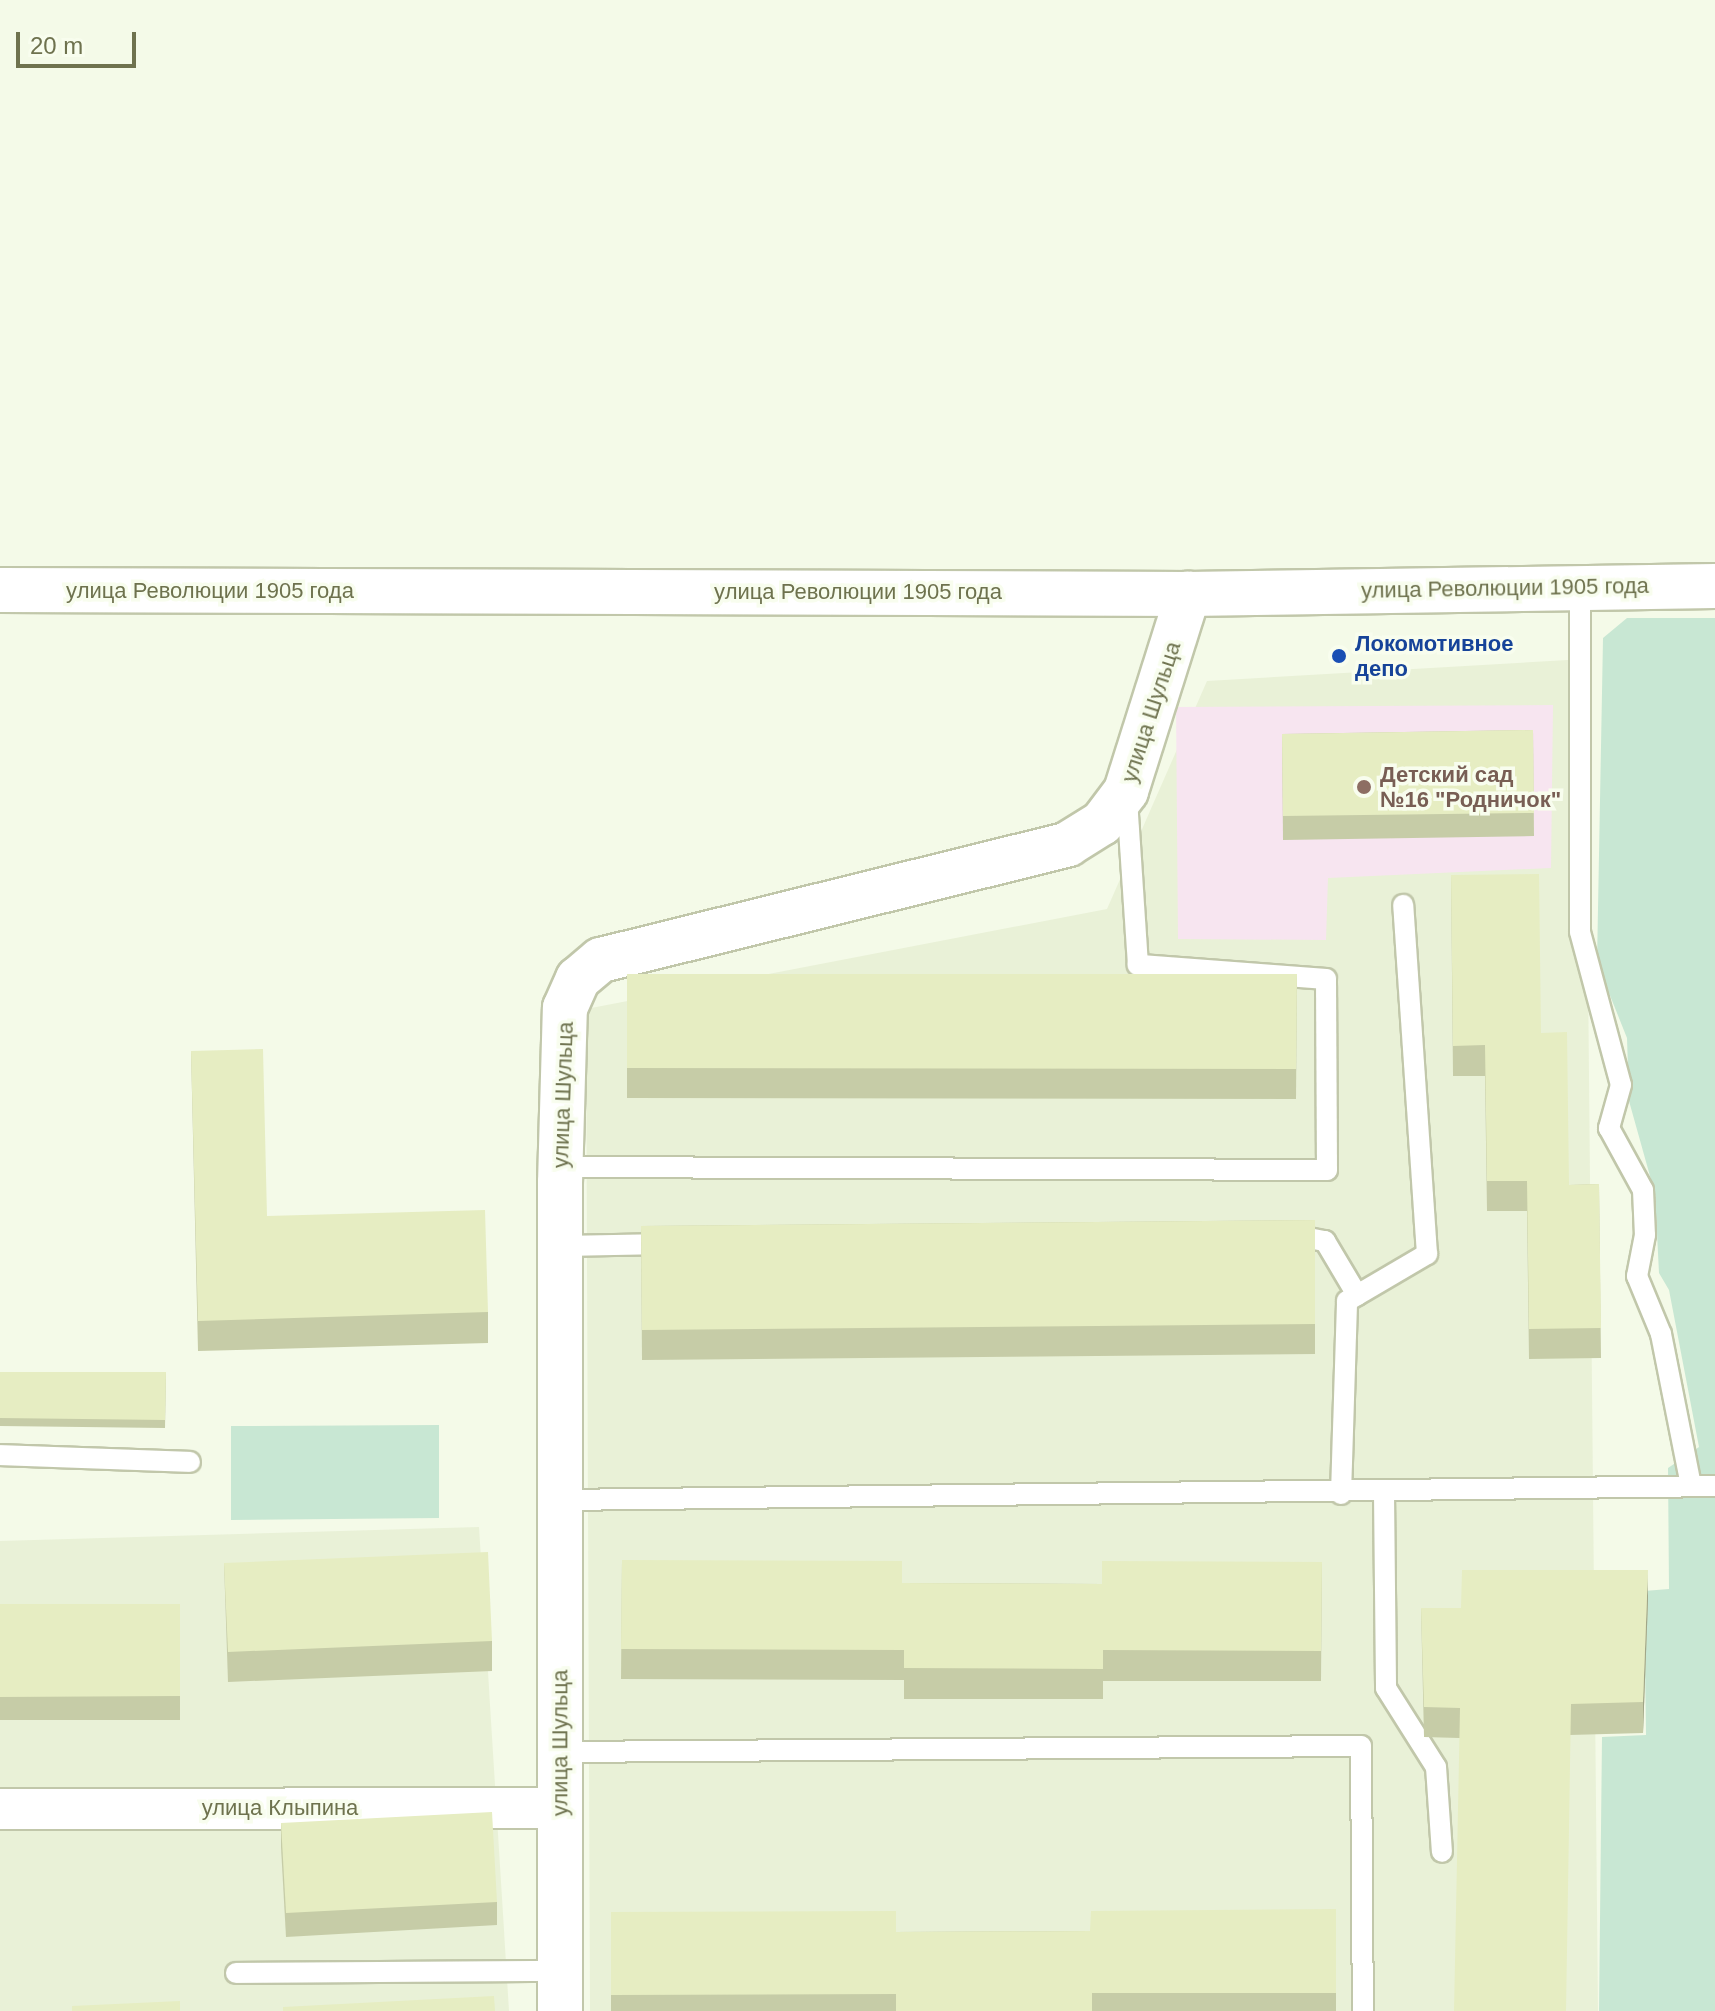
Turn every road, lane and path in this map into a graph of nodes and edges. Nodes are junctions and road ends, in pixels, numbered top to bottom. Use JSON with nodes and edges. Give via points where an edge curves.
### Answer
{"nodes":[{"id":1,"x":1580,"y":586,"type":"junction"},
{"id":2,"x":1715,"y":586,"type":"edge"},
{"id":3,"x":0,"y":590,"type":"edge"},
{"id":4,"x":1188,"y":594,"type":"junction"},
{"id":5,"x":1126,"y":791,"type":"junction"},
{"id":6,"x":1403,"y":905,"type":"dead end"},
{"id":7,"x":561,"y":1167,"type":"junction"},
{"id":8,"x":1273,"y":1234,"type":"edge"},
{"id":9,"x":687,"y":1244,"type":"edge"},
{"id":10,"x":560,"y":1246,"type":"junction"},
{"id":11,"x":1357,"y":1295,"type":"junction"},
{"id":12,"x":0,"y":1455,"type":"edge"},
{"id":13,"x":190,"y":1462,"type":"dead end"},
{"id":14,"x":1691,"y":1485,"type":"junction"},
{"id":15,"x":1715,"y":1486,"type":"edge"},
{"id":16,"x":1384,"y":1493,"type":"junction"},
{"id":17,"x":1341,"y":1494,"type":"junction"},
{"id":18,"x":560,"y":1500,"type":"junction"},
{"id":19,"x":560,"y":1752,"type":"junction"},
{"id":20,"x":560,"y":1808,"type":"junction"},
{"id":21,"x":0,"y":1809,"type":"edge"},
{"id":22,"x":1442,"y":1852,"type":"dead end"},
{"id":23,"x":236,"y":1973,"type":"dead end"},
{"id":24,"x":560,"y":1991,"type":"edge"},
{"id":25,"x":1363,"y":2011,"type":"edge"}],
"edges":[{"from":1,"to":2,"type":"street","name":"улица Революции 1905 года"},
{"from":1,"to":4,"type":"street","name":"улица Революции 1905 года"},
{"from":1,"to":14,"type":"lane","via":[[1580,932],[1621,1085],[1609,1128],[1643,1190],[1645,1235],[1637,1276],[1661,1334]]},
{"from":3,"to":4,"type":"street","name":"улица Революции 1905 года"},
{"from":4,"to":5,"type":"street","name":"улица Шульца"},
{"from":5,"to":7,"type":"street","name":"улица Шульца","via":[[1102,823],[1068,844],[601,960],[578,979],[565,1008]]},
{"from":5,"to":7,"type":"lane","via":[[1138,965],[1326,979],[1327,1170]]},
{"from":6,"to":11,"type":"lane","via":[[1427,1254]]},
{"from":7,"to":10,"type":"street","name":"улица Шульца"},
{"from":8,"to":11,"type":"lane","via":[[1325,1241]]},
{"from":9,"to":10,"type":"lane"},
{"from":10,"to":18,"type":"street","name":"улица Шульца"},
{"from":11,"to":17,"type":"lane","via":[[1347,1301]]},
{"from":12,"to":13,"type":"lane"},
{"from":14,"to":15,"type":"lane"},
{"from":14,"to":16,"type":"lane"},
{"from":16,"to":17,"type":"lane"},
{"from":16,"to":22,"type":"lane","via":[[1386,1688],[1436,1767]]},
{"from":17,"to":18,"type":"lane"},
{"from":18,"to":19,"type":"street","name":"улица Шульца"},
{"from":19,"to":20,"type":"street","name":"улица Шульца"},
{"from":19,"to":25,"type":"lane","via":[[1361,1746]]},
{"from":20,"to":21,"type":"street","name":"улица Клыпина"},
{"from":20,"to":24,"type":"street","name":"улица Шульца"},
{"from":23,"to":24,"type":"lane"}]}
